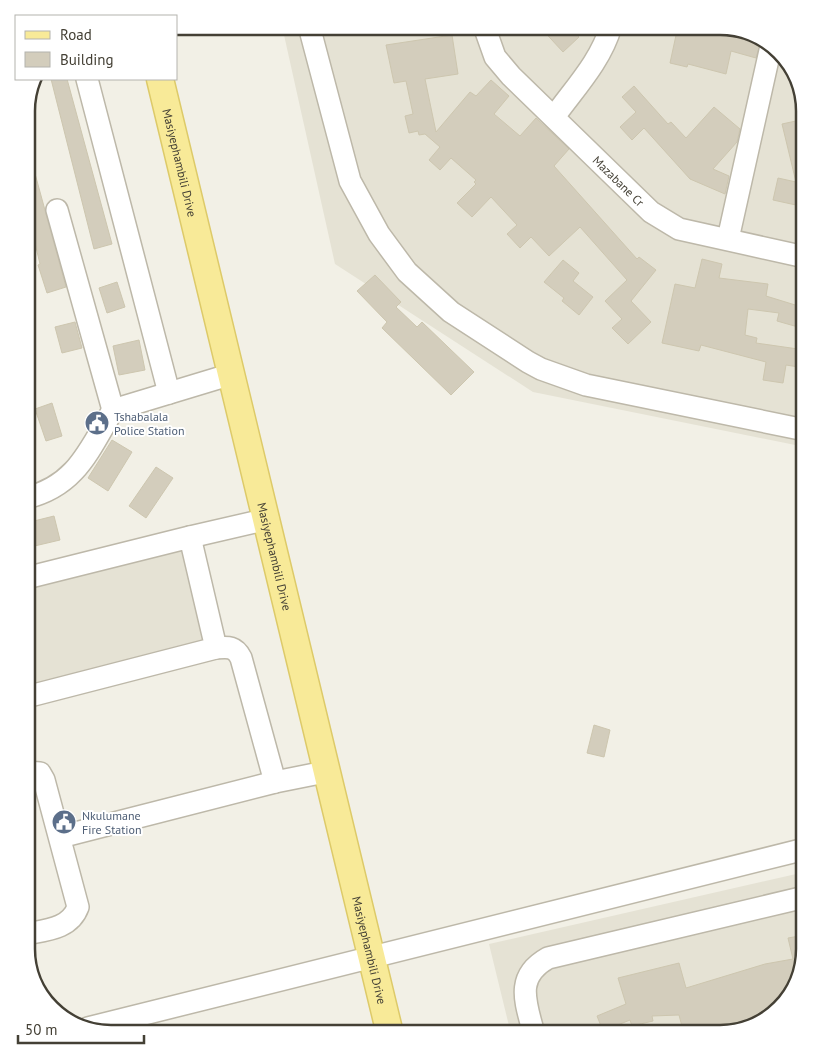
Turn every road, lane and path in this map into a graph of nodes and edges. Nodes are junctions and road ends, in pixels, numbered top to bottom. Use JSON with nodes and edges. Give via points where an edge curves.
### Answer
{"nodes":[{"id":1,"x":311,"y":35,"type":"edge"},
{"id":2,"x":487,"y":35,"type":"edge"},
{"id":3,"x":608,"y":35,"type":"edge"},
{"id":4,"x":769,"y":53,"type":"edge"},
{"id":5,"x":87,"y":80,"type":"edge"},
{"id":6,"x":160,"y":80,"type":"edge"},
{"id":7,"x":554,"y":117,"type":"junction"},
{"id":8,"x":57,"y":210,"type":"dead end"},
{"id":9,"x":728,"y":239,"type":"junction"},
{"id":10,"x":796,"y":255,"type":"edge"},
{"id":11,"x":232,"y":374,"type":"junction"},
{"id":12,"x":169,"y":394,"type":"junction"},
{"id":13,"x":113,"y":410,"type":"junction"},
{"id":14,"x":796,"y":428,"type":"edge"},
{"id":15,"x":35,"y":496,"type":"edge"},
{"id":16,"x":268,"y":519,"type":"junction"},
{"id":17,"x":190,"y":537,"type":"junction"},
{"id":18,"x":35,"y":576,"type":"edge"},
{"id":19,"x":216,"y":648,"type":"junction"},
{"id":20,"x":35,"y":695,"type":"edge"},
{"id":21,"x":325,"y":772,"type":"junction"},
{"id":22,"x":35,"y":773,"type":"edge"},
{"id":23,"x":275,"y":782,"type":"junction"},
{"id":24,"x":60,"y":838,"type":"junction"},
{"id":25,"x":796,"y":851,"type":"edge"},
{"id":26,"x":796,"y":899,"type":"edge"},
{"id":27,"x":35,"y":932,"type":"edge"},
{"id":28,"x":371,"y":958,"type":"junction"},
{"id":29,"x":102,"y":1024,"type":"edge"},
{"id":30,"x":388,"y":1025,"type":"edge"},
{"id":31,"x":532,"y":1025,"type":"edge"}],
"edges":[{"from":1,"to":14,"type":"street","via":[[350,181],[358,198],[406,272],[451,312],[528,362],[586,385]]},
{"from":2,"to":7,"type":"street","name":"Mazabane Cr","via":[[495,57]]},
{"from":3,"to":7,"type":"street","via":[[593,63]]},
{"from":4,"to":9,"type":"street"},
{"from":5,"to":12,"type":"street"},
{"from":6,"to":11,"type":"main road","name":"Masiyephambili Drive"},
{"from":7,"to":9,"type":"street","name":"Mazabane Cr","via":[[665,223]]},
{"from":8,"to":13,"type":"street"},
{"from":9,"to":10,"type":"street","name":"Mazabane Cr"},
{"from":11,"to":12,"type":"street"},
{"from":11,"to":16,"type":"main road","name":"Masiyephambili Drive"},
{"from":12,"to":13,"type":"street"},
{"from":13,"to":15,"type":"street","via":[[72,474],[47,493]]},
{"from":16,"to":17,"type":"street"},
{"from":16,"to":21,"type":"main road","name":"Masiyephambili Drive"},
{"from":17,"to":18,"type":"street"},
{"from":17,"to":19,"type":"street"},
{"from":19,"to":20,"type":"street"},
{"from":19,"to":23,"type":"street","via":[[230,646],[238,650],[242,658]]},
{"from":21,"to":23,"type":"street"},
{"from":21,"to":28,"type":"main road","name":"Masiyephambili Drive"},
{"from":22,"to":24,"type":"street","via":[[44,780]]},
{"from":23,"to":24,"type":"street"},
{"from":24,"to":27,"type":"street","via":[[78,900],[76,914],[61,926]]},
{"from":25,"to":28,"type":"street"},
{"from":26,"to":31,"type":"street","via":[[548,958],[533,968],[525,986]]},
{"from":28,"to":29,"type":"street"},
{"from":28,"to":30,"type":"main road","name":"Masiyephambili Drive"}]}
